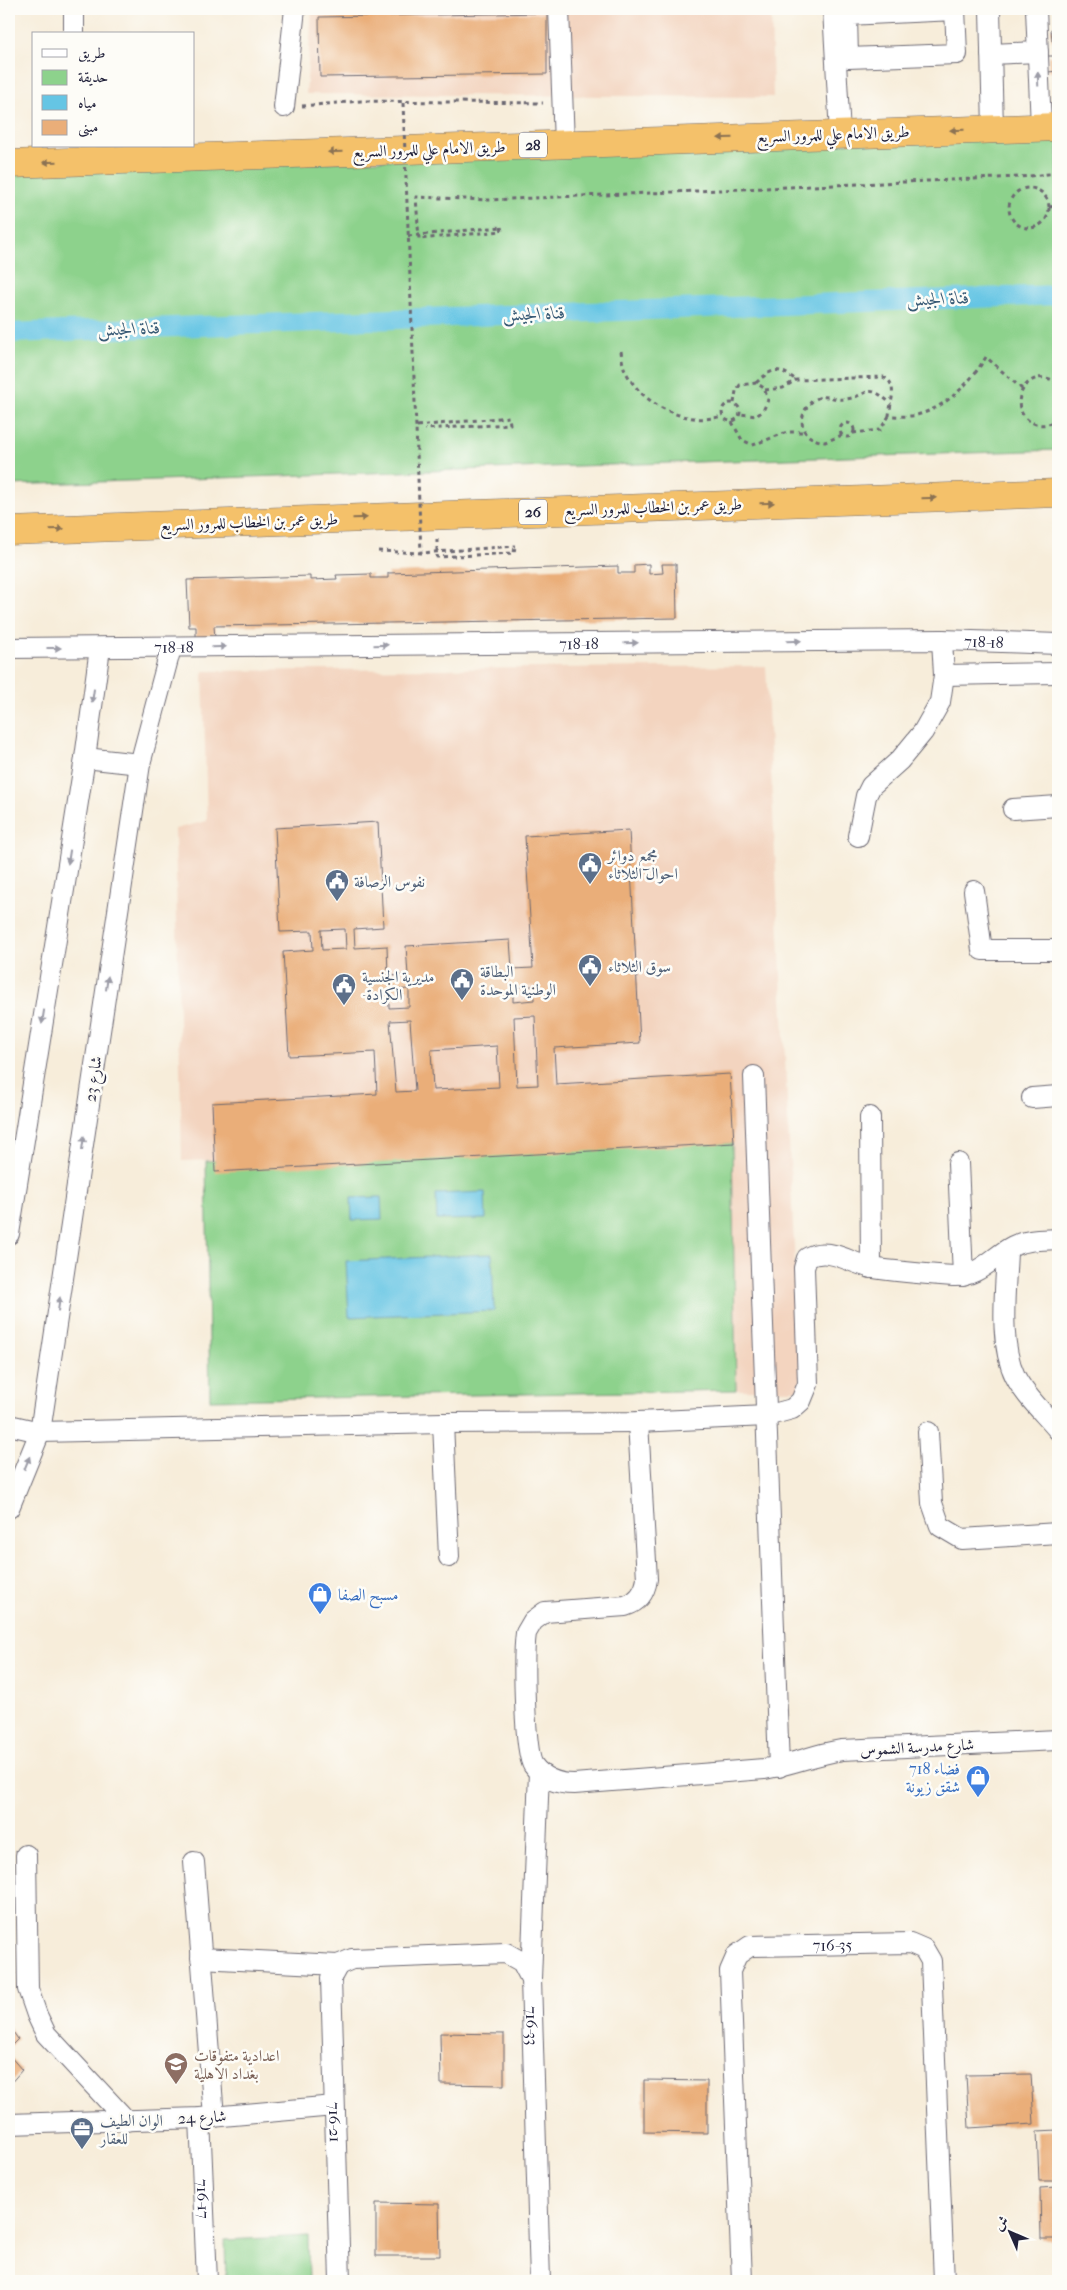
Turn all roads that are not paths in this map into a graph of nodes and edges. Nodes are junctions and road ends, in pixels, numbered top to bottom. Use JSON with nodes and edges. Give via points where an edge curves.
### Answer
{"nodes":[{"id":1,"x":74,"y":9,"type":"edge"},
{"id":2,"x":295,"y":9,"type":"edge"},
{"id":3,"x":559,"y":9,"type":"edge"},
{"id":4,"x":833,"y":9,"type":"edge"},
{"id":5,"x":955,"y":9,"type":"edge"},
{"id":6,"x":990,"y":9,"type":"edge"},
{"id":7,"x":1036,"y":9,"type":"edge"},
{"id":8,"x":74,"y":32,"type":"edge"},
{"id":9,"x":1038,"y":52,"type":"junction"},
{"id":10,"x":991,"y":54,"type":"junction"},
{"id":11,"x":284,"y":107,"type":"road end"},
{"id":12,"x":1049,"y":127,"type":"edge"},
{"id":13,"x":993,"y":129,"type":"junction"},
{"id":14,"x":840,"y":134,"type":"junction"},
{"id":15,"x":564,"y":144,"type":"junction"},
{"id":16,"x":77,"y":154,"type":"edge"},
{"id":17,"x":9,"y":164,"type":"edge"},
{"id":18,"x":1058,"y":493,"type":"edge"},
{"id":19,"x":9,"y":531,"type":"edge"},
{"id":20,"x":942,"y":640,"type":"junction"},
{"id":21,"x":1058,"y":644,"type":"edge"},
{"id":22,"x":9,"y":648,"type":"edge"},
{"id":23,"x":100,"y":648,"type":"junction"},
{"id":24,"x":171,"y":648,"type":"junction"},
{"id":25,"x":1058,"y":674,"type":"edge"},
{"id":26,"x":944,"y":675,"type":"junction"},
{"id":27,"x":85,"y":758,"type":"junction"},
{"id":28,"x":140,"y":764,"type":"junction"},
{"id":29,"x":1058,"y":806,"type":"edge"},
{"id":30,"x":1013,"y":809,"type":"dead end"},
{"id":31,"x":858,"y":836,"type":"dead end"},
{"id":32,"x":974,"y":891,"type":"dead end"},
{"id":33,"x":1058,"y":950,"type":"edge"},
{"id":34,"x":754,"y":1076,"type":"dead end"},
{"id":35,"x":1058,"y":1096,"type":"edge"},
{"id":36,"x":1032,"y":1098,"type":"dead end"},
{"id":37,"x":870,"y":1117,"type":"dead end"},
{"id":38,"x":958,"y":1163,"type":"dead end"},
{"id":39,"x":9,"y":1234,"type":"edge"},
{"id":40,"x":1058,"y":1239,"type":"edge"},
{"id":41,"x":1007,"y":1250,"type":"junction"},
{"id":42,"x":871,"y":1268,"type":"junction"},
{"id":43,"x":963,"y":1276,"type":"junction"},
{"id":44,"x":766,"y":1416,"type":"junction"},
{"id":45,"x":638,"y":1422,"type":"junction"},
{"id":46,"x":443,"y":1423,"type":"junction"},
{"id":47,"x":9,"y":1425,"type":"edge"},
{"id":48,"x":1058,"y":1430,"type":"edge"},
{"id":49,"x":40,"y":1432,"type":"junction"},
{"id":50,"x":928,"y":1432,"type":"dead end"},
{"id":51,"x":9,"y":1508,"type":"edge"},
{"id":52,"x":1058,"y":1533,"type":"edge"},
{"id":53,"x":448,"y":1558,"type":"dead end"},
{"id":54,"x":1058,"y":1740,"type":"edge"},
{"id":55,"x":779,"y":1766,"type":"junction"},
{"id":56,"x":539,"y":1772,"type":"junction"},
{"id":57,"x":26,"y":1855,"type":"dead end"},
{"id":58,"x":194,"y":1862,"type":"dead end"},
{"id":59,"x":201,"y":1958,"type":"junction"},
{"id":60,"x":338,"y":1965,"type":"junction"},
{"id":61,"x":531,"y":1979,"type":"junction"},
{"id":62,"x":334,"y":2106,"type":"junction"},
{"id":63,"x":207,"y":2118,"type":"junction"},
{"id":64,"x":127,"y":2120,"type":"junction"},
{"id":65,"x":9,"y":2124,"type":"edge"},
{"id":66,"x":208,"y":2281,"type":"edge"},
{"id":67,"x":340,"y":2281,"type":"edge"},
{"id":68,"x":540,"y":2281,"type":"edge"},
{"id":69,"x":742,"y":2281,"type":"edge"},
{"id":70,"x":944,"y":2281,"type":"edge"}],
"edges":[{"from":1,"to":8,"type":"street"},
{"from":2,"to":11,"type":"street"},
{"from":3,"to":15,"type":"street"},
{"from":4,"to":14,"type":"street"},
{"from":5,"to":5,"type":"street","via":[[957,54],[848,58],[847,14]]},
{"from":6,"to":10,"type":"street"},
{"from":7,"to":9,"type":"street"},
{"from":9,"to":10,"type":"street"},
{"from":12,"to":9,"type":"street","one_way":true},
{"from":10,"to":13,"type":"street"},
{"from":12,"to":13,"type":"highway","name":"طريق الامام علي للمرور السريع","number":"28"},
{"from":13,"to":14,"type":"highway","name":"طريق الامام علي للمرور السريع","number":"28","one_way":true},
{"from":14,"to":15,"type":"highway","name":"طريق الامام علي للمرور السريع","number":"28","one_way":true},
{"from":15,"to":16,"type":"highway","name":"طريق الامام علي للمرور السريع","number":"28","one_way":true},
{"from":16,"to":17,"type":"highway","name":"طريق الامام علي للمرور السريع","number":"28","one_way":true},
{"from":19,"to":18,"type":"highway","name":"طريق عمر بن الخطاب للمرور السريع","number":"26","one_way":true},
{"from":20,"to":21,"type":"street","name":"718-18"},
{"from":24,"to":20,"type":"street","name":"718-18","one_way":true},
{"from":20,"to":26,"type":"street"},
{"from":22,"to":23,"type":"street","name":"718-18","one_way":true},
{"from":23,"to":24,"type":"street","name":"718-18"},
{"from":23,"to":27,"type":"street","one_way":true},
{"from":24,"to":28,"type":"street","name":"شارع 23"},
{"from":25,"to":26,"type":"street"},
{"from":26,"to":31,"type":"street","via":[[940,702],[923,732],[900,760],[871,786]]},
{"from":27,"to":28,"type":"street"},
{"from":27,"to":39,"type":"street","one_way":true},
{"from":49,"to":28,"type":"street","name":"شارع 23","one_way":true},
{"from":29,"to":30,"type":"street"},
{"from":32,"to":33,"type":"street","via":[[982,950]]},
{"from":34,"to":44,"type":"street"},
{"from":35,"to":36,"type":"street"},
{"from":37,"to":42,"type":"street"},
{"from":38,"to":43,"type":"street"},
{"from":40,"to":41,"type":"street","via":[[1027,1241]]},
{"from":41,"to":43,"type":"street","via":[[979,1270]]},
{"from":41,"to":48,"type":"street","via":[[1006,1336],[1010,1364],[1024,1389]]},
{"from":42,"to":43,"type":"street"},
{"from":42,"to":44,"type":"street","via":[[834,1255],[814,1253],[807,1258],[804,1268],[808,1384],[792,1409]]},
{"from":44,"to":45,"type":"street"},
{"from":44,"to":55,"type":"street"},
{"from":45,"to":46,"type":"street"},
{"from":45,"to":56,"type":"street","via":[[646,1586],[640,1597],[630,1604],[552,1610],[538,1616],[528,1627],[525,1641],[527,1746]]},
{"from":46,"to":49,"type":"street"},
{"from":46,"to":53,"type":"street"},
{"from":47,"to":49,"type":"street"},
{"from":51,"to":49,"type":"street","name":"شارع 23","one_way":true},
{"from":50,"to":52,"type":"street","via":[[932,1503],[940,1526],[962,1539]]},
{"from":54,"to":55,"type":"street","name":"شارع مدرسة الشموس","via":[[842,1750]]},
{"from":55,"to":56,"type":"street","name":"شارع مدرسة الشموس","via":[[574,1784],[555,1782]]},
{"from":56,"to":61,"type":"street","name":"716-33"},
{"from":57,"to":64,"type":"street","via":[[28,1989],[37,2015],[46,2034]]},
{"from":58,"to":59,"type":"street","name":"716-17"},
{"from":59,"to":60,"type":"street"},
{"from":59,"to":63,"type":"street","name":"716-17"},
{"from":60,"to":61,"type":"street","via":[[352,1959],[506,1953],[522,1962]]},
{"from":60,"to":62,"type":"street","name":"716-21","via":[[331,1978]]},
{"from":61,"to":68,"type":"street","name":"716-33"},
{"from":62,"to":63,"type":"street","name":"شارع 24"},
{"from":62,"to":67,"type":"street","name":"716-21"},
{"from":63,"to":64,"type":"street","name":"شارع 24"},
{"from":63,"to":66,"type":"street","name":"716-17"},
{"from":64,"to":65,"type":"street","name":"شارع 24"},
{"from":69,"to":70,"type":"street","name":"716-35","via":[[730,1971],[737,1955],[750,1946],[910,1943],[924,1949],[931,1960]]}]}
